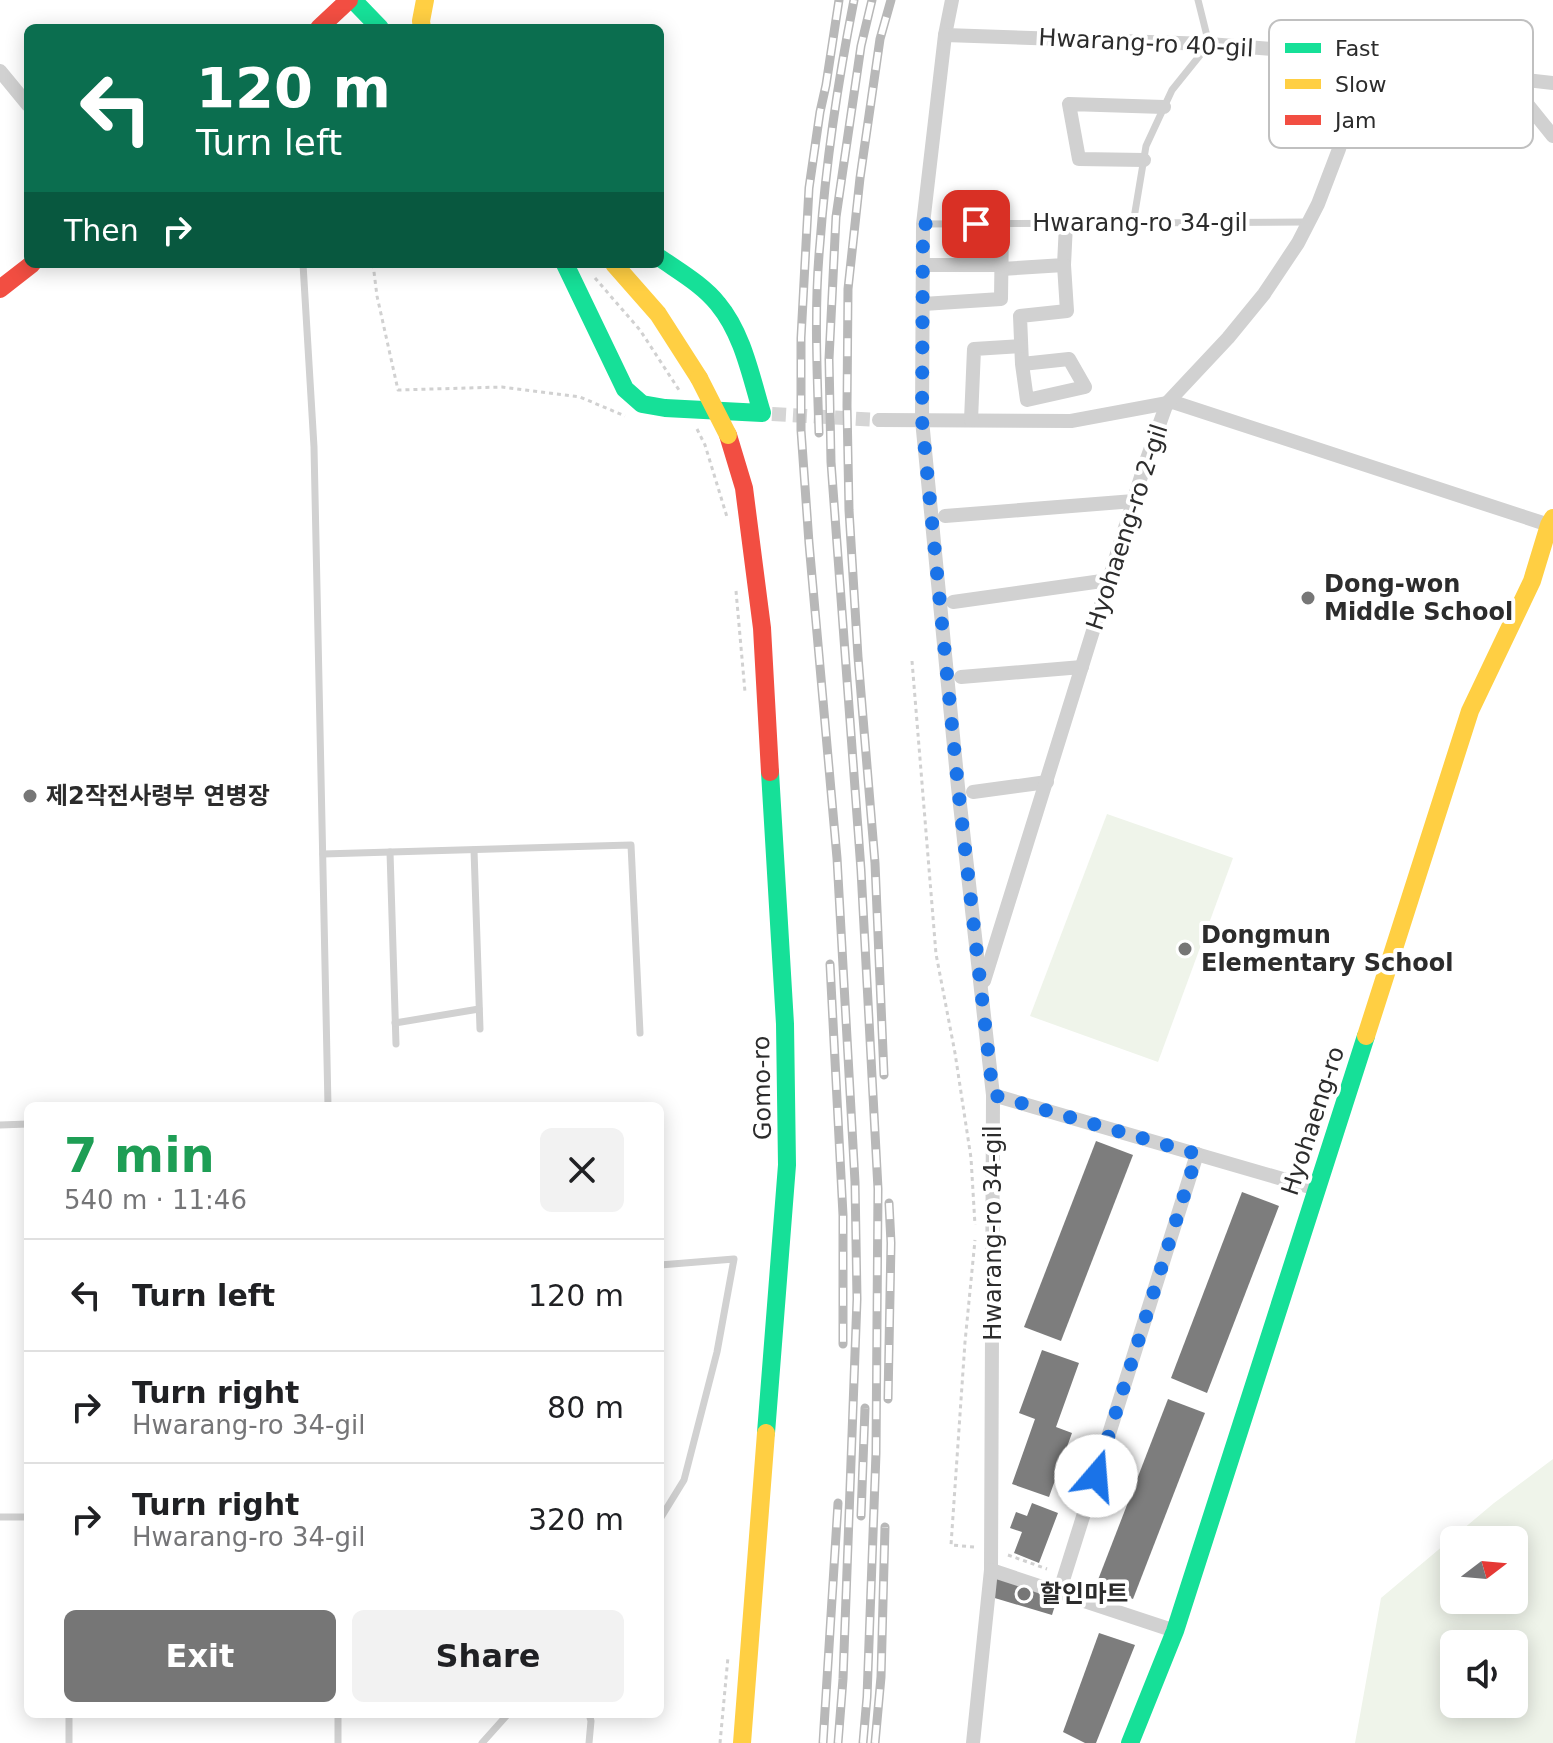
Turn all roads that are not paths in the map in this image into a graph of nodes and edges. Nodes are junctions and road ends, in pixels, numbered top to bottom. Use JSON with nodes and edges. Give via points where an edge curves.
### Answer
{"nodes":[{"id":1,"x":351,"y":0,"type":"edge"},
{"id":2,"x":425,"y":0,"type":"edge"},
{"id":3,"x":952,"y":0,"type":"edge"},
{"id":4,"x":1198,"y":0,"type":"edge"},
{"id":5,"x":324,"y":24,"type":"edge"},
{"id":6,"x":376,"y":24,"type":"edge"},
{"id":7,"x":421,"y":24,"type":"edge"},
{"id":8,"x":945,"y":35,"type":"junction"},
{"id":9,"x":1209,"y":44,"type":"junction"},
{"id":10,"x":1269,"y":49,"type":"edge"},
{"id":11,"x":0,"y":71,"type":"edge"},
{"id":12,"x":1533,"y":81,"type":"edge"},
{"id":13,"x":1553,"y":83,"type":"edge"},
{"id":14,"x":24,"y":100,"type":"edge"},
{"id":15,"x":1164,"y":107,"type":"junction"},
{"id":16,"x":1533,"y":111,"type":"edge"},
{"id":17,"x":1553,"y":136,"type":"edge"},
{"id":18,"x":1339,"y":148,"type":"edge"},
{"id":19,"x":1144,"y":160,"type":"junction"},
{"id":20,"x":1309,"y":222,"type":"junction"},
{"id":21,"x":923,"y":224,"type":"junction"},
{"id":22,"x":1002,"y":224,"type":"junction"},
{"id":23,"x":1066,"y":224,"type":"junction"},
{"id":24,"x":1133,"y":224,"type":"junction"},
{"id":25,"x":664,"y":261,"type":"edge"},
{"id":26,"x":923,"y":265,"type":"junction"},
{"id":27,"x":1064,"y":265,"type":"junction"},
{"id":28,"x":1002,"y":267,"type":"junction"},
{"id":29,"x":27,"y":268,"type":"edge"},
{"id":30,"x":303,"y":268,"type":"edge"},
{"id":31,"x":567,"y":268,"type":"edge"},
{"id":32,"x":618,"y":268,"type":"edge"},
{"id":33,"x":0,"y":289,"type":"edge"},
{"id":34,"x":923,"y":304,"type":"junction"},
{"id":35,"x":1021,"y":346,"type":"junction"},
{"id":36,"x":1022,"y":364,"type":"dead end"},
{"id":37,"x":1167,"y":403,"type":"junction"},
{"id":38,"x":879,"y":420,"type":"tunnel mouth"},
{"id":39,"x":922,"y":420,"type":"junction"},
{"id":40,"x":971,"y":420,"type":"junction"},
{"id":41,"x":1134,"y":501,"type":"junction"},
{"id":42,"x":945,"y":516,"type":"dead end"},
{"id":43,"x":1551,"y":522,"type":"edge"},
{"id":44,"x":1109,"y":580,"type":"junction"},
{"id":45,"x":953,"y":602,"type":"dead end"},
{"id":46,"x":1082,"y":667,"type":"junction"},
{"id":47,"x":961,"y":677,"type":"dead end"},
{"id":48,"x":1047,"y":782,"type":"junction"},
{"id":49,"x":973,"y":792,"type":"dead end"},
{"id":50,"x":474,"y":850,"type":"junction"},
{"id":51,"x":390,"y":852,"type":"junction"},
{"id":52,"x":323,"y":854,"type":"junction"},
{"id":53,"x":982,"y":989,"type":"junction"},
{"id":54,"x":479,"y":1009,"type":"junction"},
{"id":55,"x":395,"y":1023,"type":"junction"},
{"id":56,"x":480,"y":1029,"type":"dead end"},
{"id":57,"x":640,"y":1033,"type":"dead end"},
{"id":58,"x":396,"y":1044,"type":"dead end"},
{"id":59,"x":993,"y":1095,"type":"junction"},
{"id":60,"x":328,"y":1102,"type":"edge"},
{"id":61,"x":24,"y":1124,"type":"edge"},
{"id":62,"x":0,"y":1125,"type":"edge"},
{"id":63,"x":1197,"y":1154,"type":"junction"},
{"id":64,"x":1317,"y":1189,"type":"junction"},
{"id":65,"x":664,"y":1265,"type":"edge"},
{"id":66,"x":664,"y":1512,"type":"edge"},
{"id":67,"x":0,"y":1517,"type":"edge"},
{"id":68,"x":24,"y":1517,"type":"edge"},
{"id":69,"x":991,"y":1570,"type":"junction"},
{"id":70,"x":1059,"y":1593,"type":"junction"},
{"id":71,"x":1175,"y":1631,"type":"junction"},
{"id":72,"x":69,"y":1718,"type":"edge"},
{"id":73,"x":338,"y":1718,"type":"edge"},
{"id":74,"x":504,"y":1718,"type":"edge"},
{"id":75,"x":590,"y":1718,"type":"edge"},
{"id":76,"x":69,"y":1743,"type":"edge"},
{"id":77,"x":338,"y":1743,"type":"edge"},
{"id":78,"x":482,"y":1743,"type":"edge"},
{"id":79,"x":589,"y":1743,"type":"edge"},
{"id":80,"x":742,"y":1743,"type":"edge"},
{"id":81,"x":973,"y":1743,"type":"edge"},
{"id":82,"x":1130,"y":1743,"type":"edge"}],
"edges":[{"from":1,"to":5,"type":"main road"},
{"from":1,"to":6,"type":"main road"},
{"from":2,"to":7,"type":"main road"},
{"from":3,"to":8,"type":"street","name":"Hwarang-ro 34-gil"},
{"from":4,"to":9,"type":"lane"},
{"from":8,"to":9,"type":"street","name":"Hwarang-ro 40-gil"},
{"from":8,"to":21,"type":"street","name":"Hwarang-ro 34-gil"},
{"from":9,"to":10,"type":"street","name":"Hwarang-ro 40-gil"},
{"from":9,"to":15,"type":"lane"},
{"from":11,"to":14,"type":"street"},
{"from":12,"to":13,"type":"street"},
{"from":15,"to":19,"type":"lane"},
{"from":15,"to":19,"type":"street","via":[[1069,104],[1079,159]]},
{"from":16,"to":17,"type":"street"},
{"from":18,"to":20,"type":"street","name":"Hyohaeng-ro 2-gil"},
{"from":19,"to":24,"type":"lane"},
{"from":20,"to":24,"type":"lane","name":"Hwarang-ro 34-gil"},
{"from":20,"to":37,"type":"street","name":"Hyohaeng-ro 2-gil","via":[[1264,294]]},
{"from":21,"to":22,"type":"lane","name":"Hwarang-ro 34-gil"},
{"from":21,"to":26,"type":"street","name":"Hwarang-ro 34-gil"},
{"from":22,"to":23,"type":"lane","name":"Hwarang-ro 34-gil"},
{"from":22,"to":28,"type":"street"},
{"from":23,"to":24,"type":"lane","name":"Hwarang-ro 34-gil"},
{"from":23,"to":27,"type":"street"},
{"from":25,"to":31,"type":"main road","via":[[720,306],[767,413],[642,404],[625,389]]},
{"from":26,"to":28,"type":"street"},
{"from":26,"to":34,"type":"street","name":"Hwarang-ro 34-gil"},
{"from":27,"to":28,"type":"street"},
{"from":27,"to":35,"type":"street","via":[[1067,311],[1020,316]]},
{"from":28,"to":34,"type":"street","via":[[1001,299]]},
{"from":29,"to":33,"type":"main road"},
{"from":30,"to":52,"type":"lane","via":[[314,447]]},
{"from":32,"to":80,"type":"main road","name":"Gomo-ro","bridge":true,"via":[[658,314],[728,435],[744,488],[762,628],[785,1024],[787,1165]]},
{"from":34,"to":39,"type":"street","name":"Hwarang-ro 34-gil"},
{"from":35,"to":36,"type":"street"},
{"from":35,"to":40,"type":"street","via":[[974,349]]},
{"from":37,"to":40,"type":"street","via":[[1071,421]]},
{"from":37,"to":41,"type":"street","name":"Hyohaeng-ro 2-gil"},
{"from":37,"to":43,"type":"street"},
{"from":38,"to":39,"type":"street"},
{"from":39,"to":40,"type":"street"},
{"from":39,"to":53,"type":"street","name":"Hwarang-ro 34-gil"},
{"from":41,"to":42,"type":"street"},
{"from":41,"to":44,"type":"street","name":"Hyohaeng-ro 2-gil"},
{"from":43,"to":64,"type":"main road","name":"Hyohaeng-ro","via":[[1532,581],[1470,711]]},
{"from":44,"to":45,"type":"street"},
{"from":44,"to":46,"type":"street","name":"Hyohaeng-ro 2-gil"},
{"from":46,"to":47,"type":"street"},
{"from":46,"to":48,"type":"street","name":"Hyohaeng-ro 2-gil"},
{"from":48,"to":49,"type":"street"},
{"from":48,"to":53,"type":"street","name":"Hyohaeng-ro 2-gil"},
{"from":50,"to":51,"type":"lane"},
{"from":50,"to":54,"type":"lane"},
{"from":50,"to":57,"type":"lane","via":[[631,845]]},
{"from":51,"to":52,"type":"lane"},
{"from":51,"to":55,"type":"lane"},
{"from":52,"to":60,"type":"lane"},
{"from":53,"to":59,"type":"street","name":"Hwarang-ro 34-gil"},
{"from":54,"to":55,"type":"lane"},
{"from":54,"to":56,"type":"lane"},
{"from":55,"to":58,"type":"lane"},
{"from":59,"to":63,"type":"street"},
{"from":59,"to":69,"type":"street","name":"Hwarang-ro 34-gil"},
{"from":61,"to":62,"type":"lane"},
{"from":63,"to":64,"type":"street"},
{"from":63,"to":70,"type":"street"},
{"from":64,"to":71,"type":"main road","name":"Hyohaeng-ro"},
{"from":65,"to":66,"type":"lane","via":[[734,1259],[684,1480]]},
{"from":67,"to":68,"type":"lane"},
{"from":69,"to":70,"type":"street"},
{"from":69,"to":81,"type":"street","name":"Hwarang-ro 34-gil"},
{"from":70,"to":71,"type":"street"},
{"from":71,"to":82,"type":"main road","name":"Hyohaeng-ro"},
{"from":72,"to":76,"type":"lane"},
{"from":73,"to":77,"type":"lane"},
{"from":74,"to":78,"type":"lane"},
{"from":75,"to":79,"type":"lane"}]}
